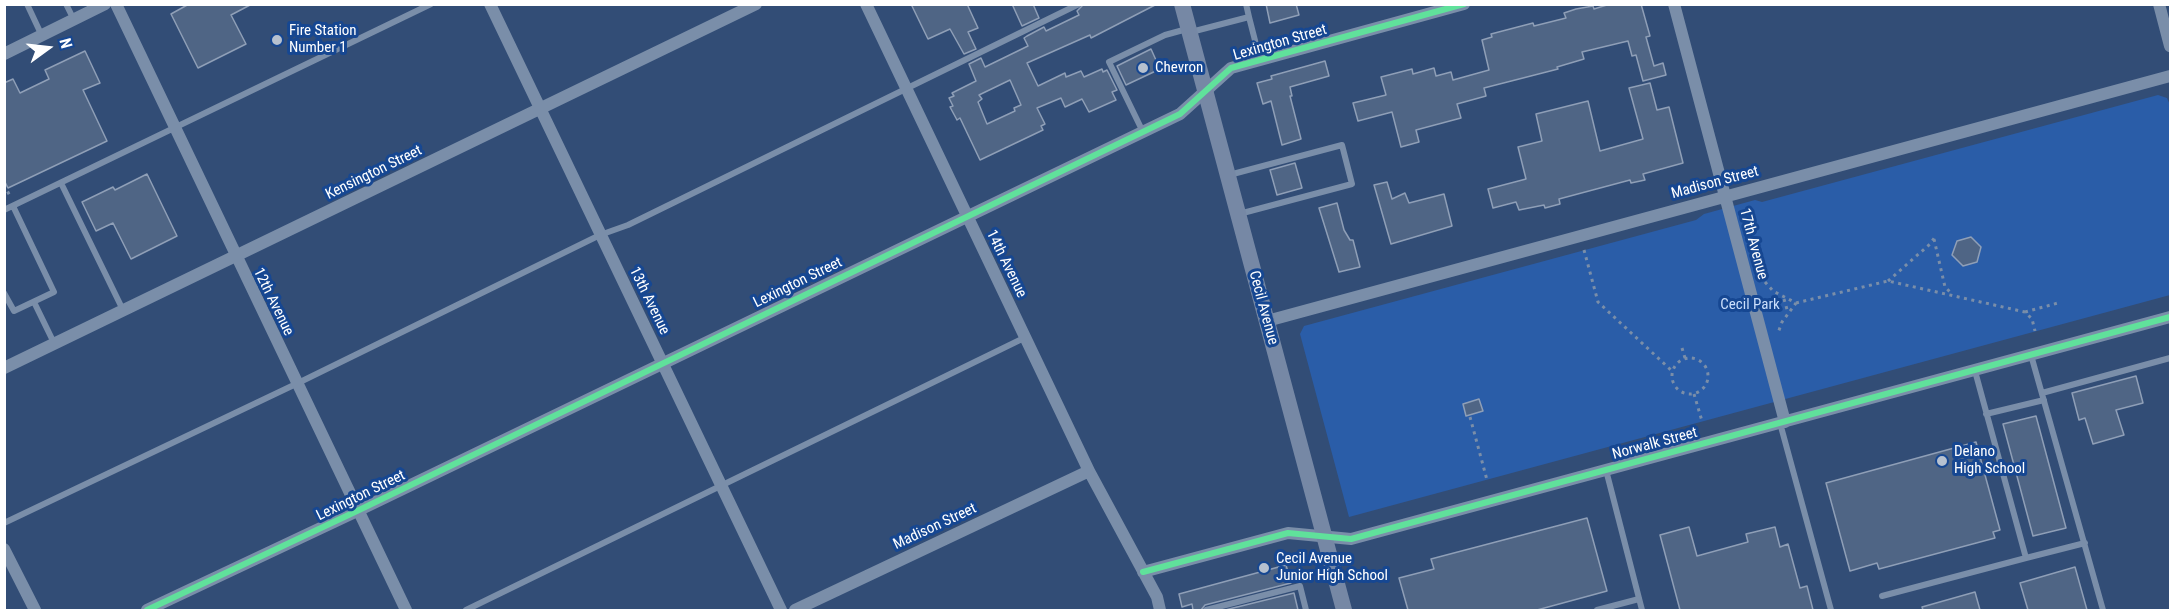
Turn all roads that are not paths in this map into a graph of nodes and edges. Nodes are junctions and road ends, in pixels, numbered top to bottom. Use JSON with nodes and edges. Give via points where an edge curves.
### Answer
{"nodes":[{"id":1,"x":66,"y":4,"type":"edge"},
{"id":2,"x":105,"y":4,"type":"edge"},
{"id":3,"x":116,"y":4,"type":"edge"},
{"id":4,"x":431,"y":4,"type":"edge"},
{"id":5,"x":490,"y":4,"type":"edge"},
{"id":6,"x":756,"y":4,"type":"edge"},
{"id":7,"x":866,"y":4,"type":"edge"},
{"id":8,"x":1079,"y":4,"type":"edge"},
{"id":9,"x":1182,"y":4,"type":"edge"},
{"id":10,"x":1246,"y":4,"type":"edge"},
{"id":11,"x":1464,"y":4,"type":"edge"},
{"id":12,"x":1674,"y":4,"type":"edge"},
{"id":13,"x":2159,"y":4,"type":"edge"},
{"id":14,"x":29,"y":5,"type":"edge"},
{"id":15,"x":1249,"y":17,"type":"junction"},
{"id":16,"x":74,"y":20,"type":"junction"},
{"id":17,"x":1190,"y":31,"type":"junction"},
{"id":18,"x":42,"y":36,"type":"junction"},
{"id":19,"x":2170,"y":46,"type":"edge"},
{"id":20,"x":4,"y":54,"type":"edge"},
{"id":21,"x":1260,"y":60,"type":"junction"},
{"id":22,"x":2170,"y":76,"type":"edge"},
{"id":23,"x":906,"y":88,"type":"junction"},
{"id":24,"x":1205,"y":90,"type":"junction"},
{"id":25,"x":540,"y":110,"type":"junction"},
{"id":26,"x":174,"y":128,"type":"junction"},
{"id":27,"x":1143,"y":132,"type":"junction"},
{"id":28,"x":1228,"y":176,"type":"junction"},
{"id":29,"x":61,"y":183,"type":"junction"},
{"id":30,"x":1725,"y":196,"type":"junction"},
{"id":31,"x":13,"y":206,"type":"junction"},
{"id":32,"x":4,"y":210,"type":"edge"},
{"id":33,"x":1238,"y":214,"type":"junction"},
{"id":34,"x":966,"y":216,"type":"junction"},
{"id":35,"x":600,"y":234,"type":"junction"},
{"id":36,"x":235,"y":256,"type":"junction"},
{"id":37,"x":4,"y":293,"type":"edge"},
{"id":38,"x":34,"y":302,"type":"junction"},
{"id":39,"x":123,"y":310,"type":"junction"},
{"id":40,"x":2170,"y":317,"type":"edge"},
{"id":41,"x":1267,"y":321,"type":"junction"},
{"id":42,"x":1024,"y":338,"type":"junction"},
{"id":43,"x":54,"y":343,"type":"junction"},
{"id":44,"x":2031,"y":356,"type":"junction"},
{"id":45,"x":2170,"y":358,"type":"edge"},
{"id":46,"x":662,"y":362,"type":"junction"},
{"id":47,"x":4,"y":368,"type":"edge"},
{"id":48,"x":1975,"y":371,"type":"junction"},
{"id":49,"x":296,"y":384,"type":"junction"},
{"id":50,"x":2043,"y":396,"type":"junction"},
{"id":51,"x":1986,"y":414,"type":"junction"},
{"id":52,"x":1782,"y":423,"type":"junction"},
{"id":53,"x":1606,"y":470,"type":"junction"},
{"id":54,"x":1089,"y":471,"type":"junction"},
{"id":55,"x":721,"y":485,"type":"junction"},
{"id":56,"x":357,"y":511,"type":"junction"},
{"id":57,"x":4,"y":523,"type":"edge"},
{"id":58,"x":1324,"y":536,"type":"junction"},
{"id":59,"x":2085,"y":543,"type":"junction"},
{"id":60,"x":4,"y":549,"type":"edge"},
{"id":61,"x":2026,"y":558,"type":"junction"},
{"id":62,"x":1143,"y":572,"type":"junction"},
{"id":63,"x":1882,"y":596,"type":"dead end"},
{"id":64,"x":1639,"y":599,"type":"junction"},
{"id":65,"x":34,"y":610,"type":"edge"},
{"id":66,"x":147,"y":610,"type":"edge"},
{"id":67,"x":406,"y":610,"type":"edge"},
{"id":68,"x":466,"y":610,"type":"edge"},
{"id":69,"x":781,"y":610,"type":"edge"},
{"id":70,"x":795,"y":610,"type":"edge"},
{"id":71,"x":1160,"y":610,"type":"edge"},
{"id":72,"x":1206,"y":610,"type":"edge"},
{"id":73,"x":1306,"y":610,"type":"edge"},
{"id":74,"x":1344,"y":610,"type":"edge"},
{"id":75,"x":1597,"y":610,"type":"edge"},
{"id":76,"x":1642,"y":610,"type":"edge"},
{"id":77,"x":1831,"y":610,"type":"edge"},
{"id":78,"x":2103,"y":610,"type":"edge"}],
"edges":[{"from":1,"to":16,"type":"lane"},
{"from":2,"to":16,"type":"street"},
{"from":3,"to":26,"type":"street","name":"12th Avenue"},
{"from":4,"to":26,"type":"lane"},
{"from":5,"to":25,"type":"street","name":"13th Avenue"},
{"from":6,"to":25,"type":"street","name":"Kensington Street"},
{"from":7,"to":23,"type":"street","name":"14th Avenue"},
{"from":8,"to":23,"type":"lane"},
{"from":9,"to":17,"type":"main road","name":"Cecil Avenue"},
{"from":10,"to":15,"type":"lane"},
{"from":11,"to":21,"type":"street","name":"Lexington Street"},
{"from":12,"to":30,"type":"street","name":"17th Avenue"},
{"from":13,"to":19,"type":"street"},
{"from":14,"to":18,"type":"lane"},
{"from":15,"to":17,"type":"lane"},
{"from":15,"to":21,"type":"lane"},
{"from":16,"to":18,"type":"street"},
{"from":17,"to":24,"type":"main road","name":"Cecil Avenue"},
{"from":17,"to":27,"type":"lane","via":[[1165,35],[1110,62]]},
{"from":18,"to":20,"type":"street"},
{"from":21,"to":24,"type":"street","name":"Lexington Street","via":[[1231,68]]},
{"from":22,"to":30,"type":"street","name":"Madison Street"},
{"from":23,"to":34,"type":"street","name":"14th Avenue"},
{"from":23,"to":35,"type":"lane","via":[[628,225]]},
{"from":24,"to":27,"type":"street","name":"Lexington Street","via":[[1180,114]]},
{"from":24,"to":28,"type":"main road","name":"Cecil Avenue"},
{"from":25,"to":35,"type":"street","name":"13th Avenue"},
{"from":25,"to":36,"type":"street","name":"Kensington Street"},
{"from":26,"to":29,"type":"lane"},
{"from":26,"to":36,"type":"street","name":"12th Avenue"},
{"from":27,"to":34,"type":"street","name":"Lexington Street"},
{"from":28,"to":33,"type":"main road","name":"Cecil Avenue"},
{"from":28,"to":33,"type":"lane","via":[[1342,145],[1352,184]]},
{"from":29,"to":31,"type":"lane"},
{"from":29,"to":39,"type":"lane"},
{"from":30,"to":41,"type":"street","name":"Madison Street"},
{"from":30,"to":52,"type":"street","name":"17th Avenue"},
{"from":31,"to":32,"type":"lane"},
{"from":31,"to":38,"type":"lane","via":[[54,292]]},
{"from":33,"to":41,"type":"main road","name":"Cecil Avenue"},
{"from":34,"to":42,"type":"street","name":"14th Avenue"},
{"from":34,"to":46,"type":"street","name":"Lexington Street"},
{"from":35,"to":46,"type":"street","name":"13th Avenue"},
{"from":35,"to":49,"type":"lane"},
{"from":36,"to":39,"type":"street","name":"Kensington Street"},
{"from":36,"to":49,"type":"street","name":"12th Avenue"},
{"from":37,"to":38,"type":"lane","via":[[14,311]]},
{"from":38,"to":43,"type":"lane"},
{"from":39,"to":43,"type":"street","name":"Kensington Street"},
{"from":40,"to":44,"type":"street","name":"Norwalk Street"},
{"from":41,"to":58,"type":"main road","name":"Cecil Avenue"},
{"from":42,"to":54,"type":"street","name":"14th Avenue"},
{"from":42,"to":55,"type":"lane"},
{"from":43,"to":47,"type":"street","name":"Kensington Street"},
{"from":44,"to":48,"type":"street","name":"Norwalk Street"},
{"from":44,"to":50,"type":"lane"},
{"from":45,"to":50,"type":"lane"},
{"from":46,"to":55,"type":"street","name":"13th Avenue"},
{"from":46,"to":56,"type":"street","name":"Lexington Street"},
{"from":48,"to":51,"type":"lane"},
{"from":48,"to":52,"type":"street","name":"Norwalk Street"},
{"from":49,"to":56,"type":"street","name":"12th Avenue"},
{"from":49,"to":57,"type":"lane"},
{"from":50,"to":51,"type":"lane"},
{"from":50,"to":59,"type":"lane"},
{"from":51,"to":61,"type":"lane"},
{"from":52,"to":53,"type":"street","name":"Norwalk Street"},
{"from":52,"to":77,"type":"lane"},
{"from":53,"to":58,"type":"street","name":"Norwalk Street","via":[[1351,539]]},
{"from":53,"to":64,"type":"lane"},
{"from":54,"to":62,"type":"street"},
{"from":54,"to":70,"type":"street","name":"Madison Street"},
{"from":55,"to":68,"type":"lane"},
{"from":55,"to":69,"type":"street","name":"13th Avenue"},
{"from":56,"to":66,"type":"street","name":"Lexington Street"},
{"from":56,"to":67,"type":"street","name":"12th Avenue"},
{"from":58,"to":62,"type":"street","name":"Norwalk Street","via":[[1288,533]]},
{"from":58,"to":74,"type":"main road","name":"Cecil Avenue"},
{"from":59,"to":61,"type":"lane"},
{"from":59,"to":78,"type":"lane"},
{"from":60,"to":65,"type":"street"},
{"from":61,"to":63,"type":"lane"},
{"from":62,"to":71,"type":"street"},
{"from":64,"to":75,"type":"lane"},
{"from":64,"to":76,"type":"lane"},
{"from":72,"to":73,"type":"lane","via":[[1300,586]]}]}
